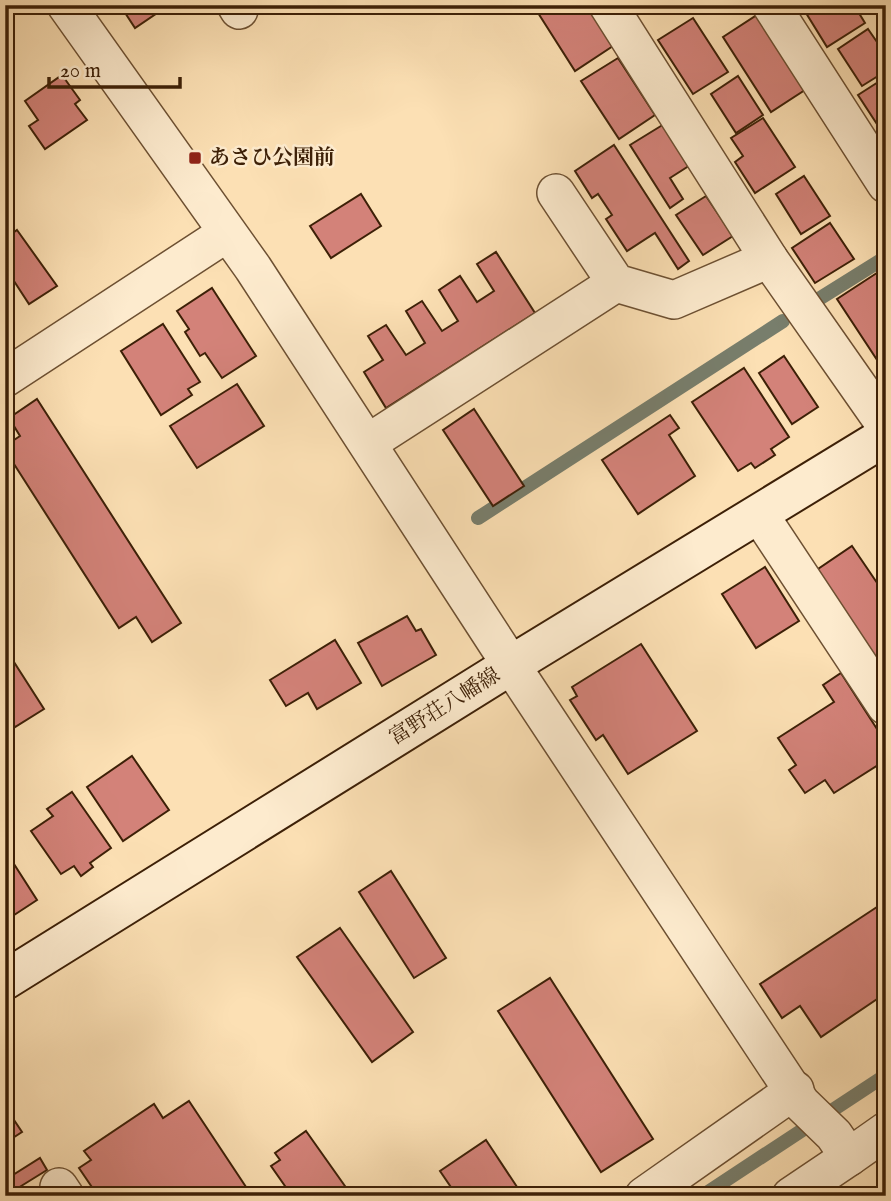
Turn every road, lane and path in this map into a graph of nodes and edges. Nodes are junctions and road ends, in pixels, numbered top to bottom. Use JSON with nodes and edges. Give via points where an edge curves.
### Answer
{"nodes":[{"id":1,"x":66,"y":5,"type":"edge"},
{"id":2,"x":608,"y":5,"type":"edge"},
{"id":3,"x":771,"y":5,"type":"edge"},
{"id":4,"x":886,"y":184,"type":"edge"},
{"id":5,"x":556,"y":193,"type":"dead end"},
{"id":6,"x":227,"y":233,"type":"junction"},
{"id":7,"x":769,"y":259,"type":"junction"},
{"id":8,"x":616,"y":283,"type":"junction"},
{"id":9,"x":5,"y":378,"type":"edge"},
{"id":10,"x":886,"y":426,"type":"edge"},
{"id":11,"x":886,"y":436,"type":"edge"},
{"id":12,"x":368,"y":443,"type":"junction"},
{"id":13,"x":759,"y":514,"type":"junction"},
{"id":14,"x":511,"y":665,"type":"junction"},
{"id":15,"x":886,"y":706,"type":"edge"},
{"id":16,"x":5,"y":980,"type":"edge"},
{"id":17,"x":798,"y":1096,"type":"junction"},
{"id":18,"x":884,"y":1137,"type":"edge"},
{"id":19,"x":842,"y":1146,"type":"junction"},
{"id":20,"x":644,"y":1196,"type":"edge"},
{"id":21,"x":791,"y":1196,"type":"edge"}],
"edges":[{"from":1,"to":6,"type":"street"},
{"from":2,"to":7,"type":"street"},
{"from":3,"to":4,"type":"street"},
{"from":5,"to":8,"type":"street"},
{"from":6,"to":9,"type":"street"},
{"from":6,"to":12,"type":"street"},
{"from":7,"to":8,"type":"street","via":[[674,300]]},
{"from":7,"to":10,"type":"street"},
{"from":8,"to":12,"type":"street"},
{"from":11,"to":13,"type":"main road","name":"富野荘八幡線"},
{"from":12,"to":14,"type":"street"},
{"from":13,"to":14,"type":"main road","name":"富野荘八幡線"},
{"from":13,"to":15,"type":"street"},
{"from":14,"to":16,"type":"main road","name":"富野荘八幡線"},
{"from":14,"to":17,"type":"street"},
{"from":17,"to":19,"type":"street"},
{"from":17,"to":20,"type":"street"},
{"from":18,"to":19,"type":"street"},
{"from":19,"to":21,"type":"street"}]}
